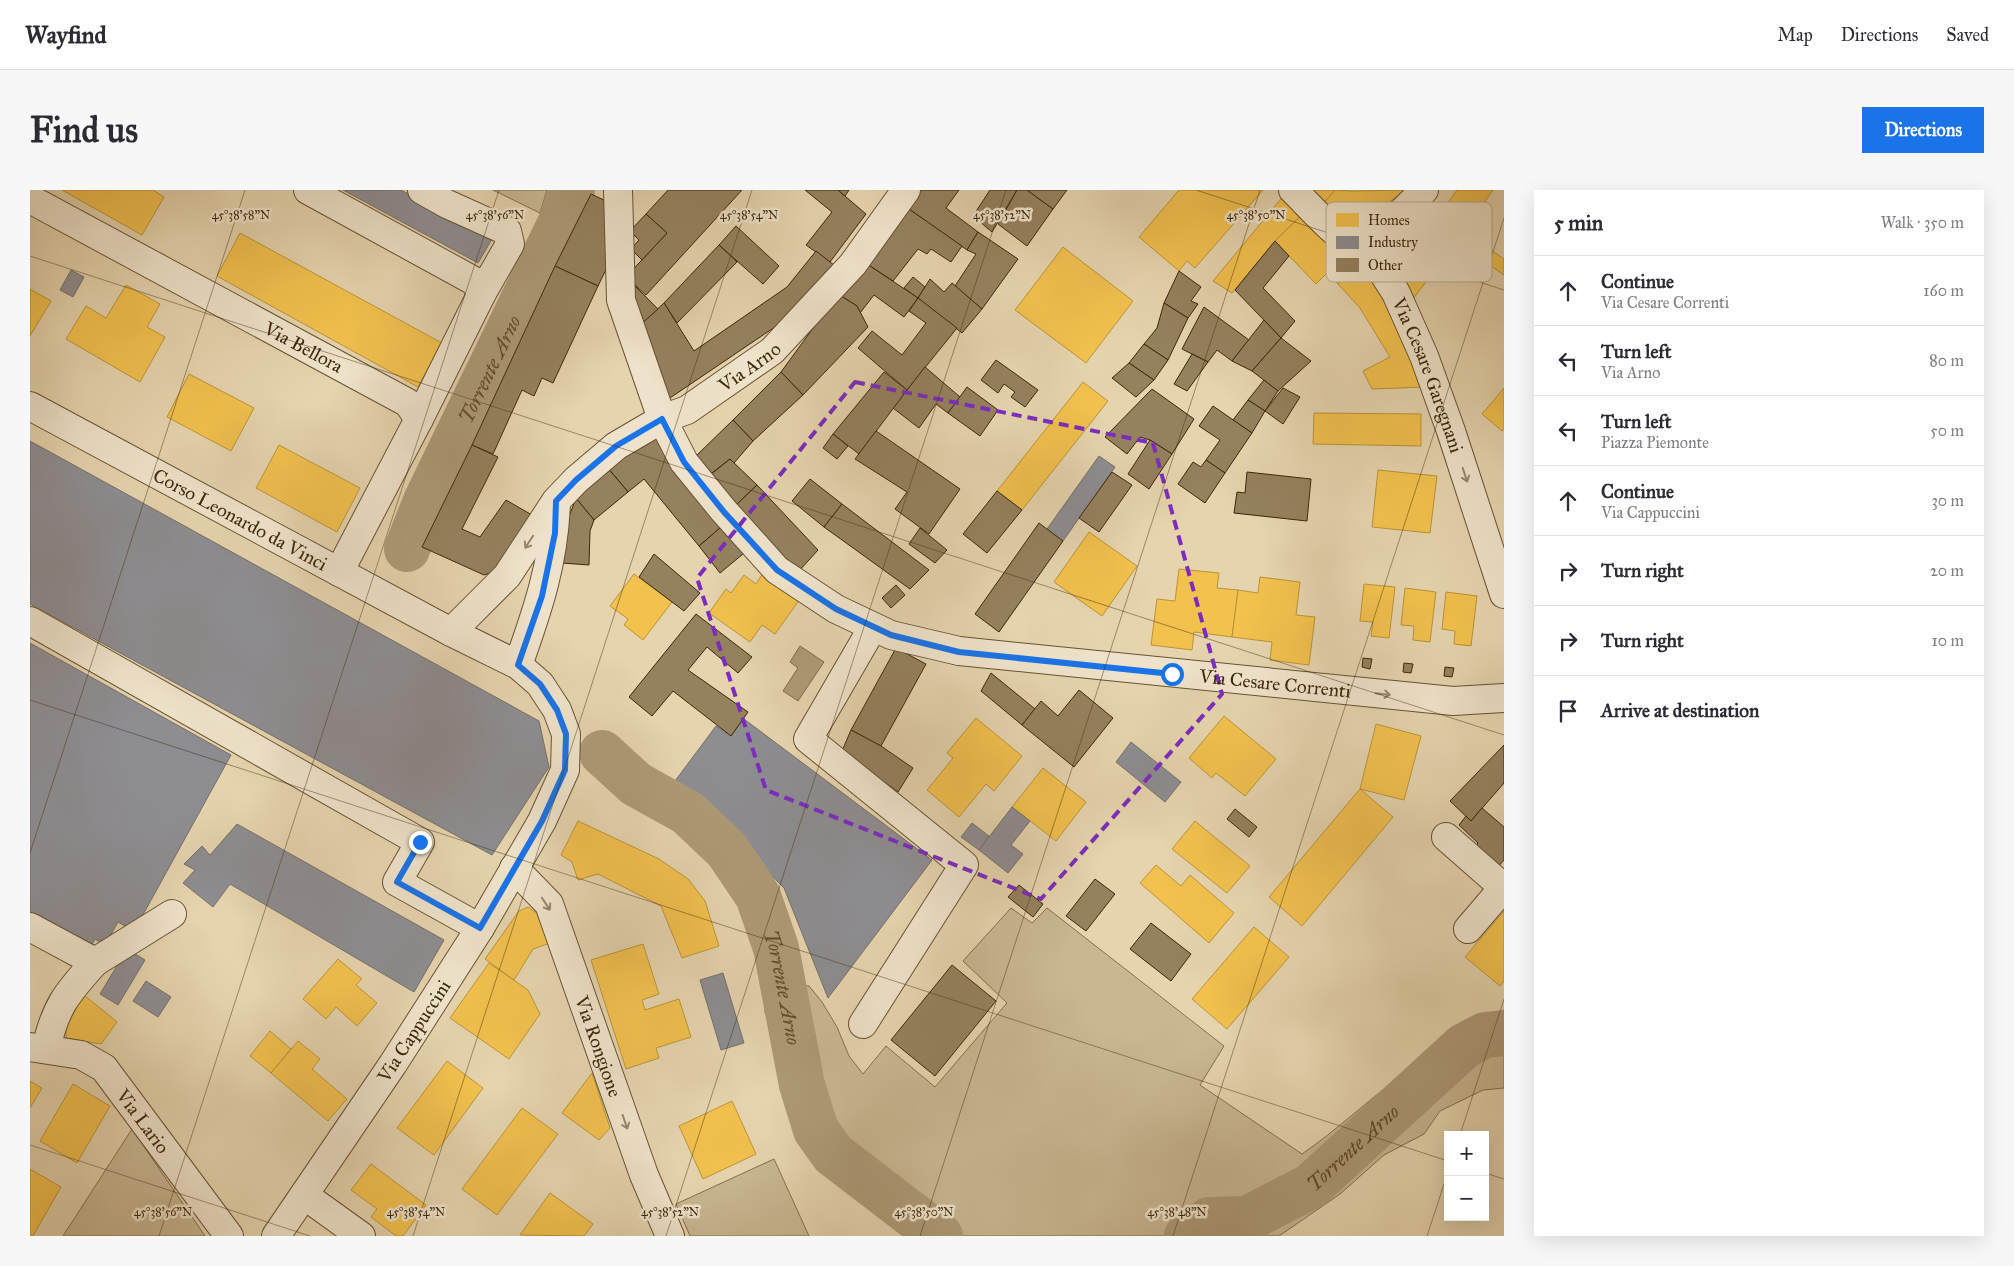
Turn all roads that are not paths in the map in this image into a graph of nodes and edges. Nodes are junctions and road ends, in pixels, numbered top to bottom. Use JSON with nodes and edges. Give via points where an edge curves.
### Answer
{"nodes":[{"id":1,"x":308,"y":190,"type":"edge"},
{"id":2,"x":422,"y":190,"type":"edge"},
{"id":3,"x":618,"y":190,"type":"edge"},
{"id":4,"x":906,"y":190,"type":"edge"},
{"id":5,"x":1293,"y":190,"type":"edge"},
{"id":6,"x":1424,"y":190,"type":"edge"},
{"id":7,"x":30,"y":199,"type":"edge"},
{"id":8,"x":1412,"y":202,"type":"edge"},
{"id":9,"x":1326,"y":222,"type":"edge"},
{"id":10,"x":1389,"y":282,"type":"edge"},
{"id":11,"x":482,"y":292,"type":"junction"},
{"id":12,"x":30,"y":406,"type":"edge"},
{"id":13,"x":418,"y":419,"type":"junction"},
{"id":14,"x":662,"y":419,"type":"junction"},
{"id":15,"x":556,"y":501,"type":"junction"},
{"id":16,"x":340,"y":572,"type":"junction"},
{"id":17,"x":1504,"y":594,"type":"edge"},
{"id":18,"x":30,"y":621,"type":"edge"},
{"id":19,"x":873,"y":627,"type":"junction"},
{"id":20,"x":450,"y":632,"type":"junction"},
{"id":21,"x":518,"y":665,"type":"junction"},
{"id":22,"x":1504,"y":698,"type":"edge"},
{"id":23,"x":1446,"y":837,"type":"dead end"},
{"id":24,"x":514,"y":868,"type":"junction"},
{"id":25,"x":1504,"y":888,"type":"edge"},
{"id":26,"x":172,"y":914,"type":"dead end"},
{"id":27,"x":30,"y":928,"type":"edge"},
{"id":28,"x":480,"y":928,"type":"junction"},
{"id":29,"x":1468,"y":929,"type":"dead end"},
{"id":30,"x":95,"y":962,"type":"junction"},
{"id":31,"x":863,"y":1024,"type":"dead end"},
{"id":32,"x":38,"y":1048,"type":"edge"},
{"id":33,"x":304,"y":1196,"type":"junction"},
{"id":34,"x":229,"y":1236,"type":"edge"},
{"id":35,"x":276,"y":1236,"type":"edge"},
{"id":36,"x":362,"y":1236,"type":"edge"},
{"id":37,"x":670,"y":1236,"type":"edge"}],
"edges":[{"from":1,"to":11,"type":"street","via":[[474,281]]},
{"from":2,"to":11,"type":"street","via":[[507,231],[510,244]]},
{"from":3,"to":14,"type":"street","name":"Via Cesare Correnti","via":[[621,300]]},
{"from":4,"to":14,"type":"street","name":"Via Arno","via":[[853,264],[772,351],[687,410]]},
{"from":5,"to":9,"type":"street"},
{"from":6,"to":8,"type":"street"},
{"from":7,"to":13,"type":"street","name":"Via Bellora","via":[[408,403]]},
{"from":10,"to":17,"type":"street","name":"Via Cesare Garegnani","one_way":true,"via":[[1424,356]]},
{"from":11,"to":13,"type":"street"},
{"from":12,"to":16,"type":"street","name":"Corso Leonardo da Vinci"},
{"from":13,"to":16,"type":"street"},
{"from":14,"to":15,"type":"street","name":"Via Arno","via":[[616,446]]},
{"from":14,"to":19,"type":"street","name":"Via Cesare Correnti","via":[[684,462],[777,570],[836,609]]},
{"from":15,"to":20,"type":"street","name":"Via Arno","one_way":true,"via":[[506,576]]},
{"from":15,"to":21,"type":"street","via":[[555,533],[542,596]]},
{"from":16,"to":20,"type":"street","name":"Corso Leonardo da Vinci"},
{"from":18,"to":28,"type":"street","via":[[420,842],[397,882]]},
{"from":19,"to":22,"type":"street","name":"Via Cesare Correnti","one_way":true,"via":[[891,635],[959,652],[1453,701]]},
{"from":19,"to":31,"type":"street","via":[[808,740],[964,865]]},
{"from":20,"to":21,"type":"street","name":"Corso Leonardo da Vinci"},
{"from":21,"to":24,"type":"street","name":"Via Cappuccini","via":[[540,684],[557,710],[566,734],[565,770],[542,821]]},
{"from":23,"to":25,"type":"street"},
{"from":24,"to":28,"type":"street","name":"Via Cappuccini"},
{"from":24,"to":37,"type":"street","name":"Via Rongione","one_way":true,"via":[[548,904],[644,1175]]},
{"from":25,"to":29,"type":"street"},
{"from":26,"to":30,"type":"street"},
{"from":27,"to":30,"type":"street"},
{"from":28,"to":33,"type":"street","name":"Via Cappuccini"},
{"from":30,"to":32,"type":"street","via":[[68,992]]},
{"from":32,"to":34,"type":"street","name":"Via Lario","via":[[81,1055],[104,1068]]},
{"from":33,"to":35,"type":"street","name":"Via Cappuccini"},
{"from":33,"to":36,"type":"street"}]}
